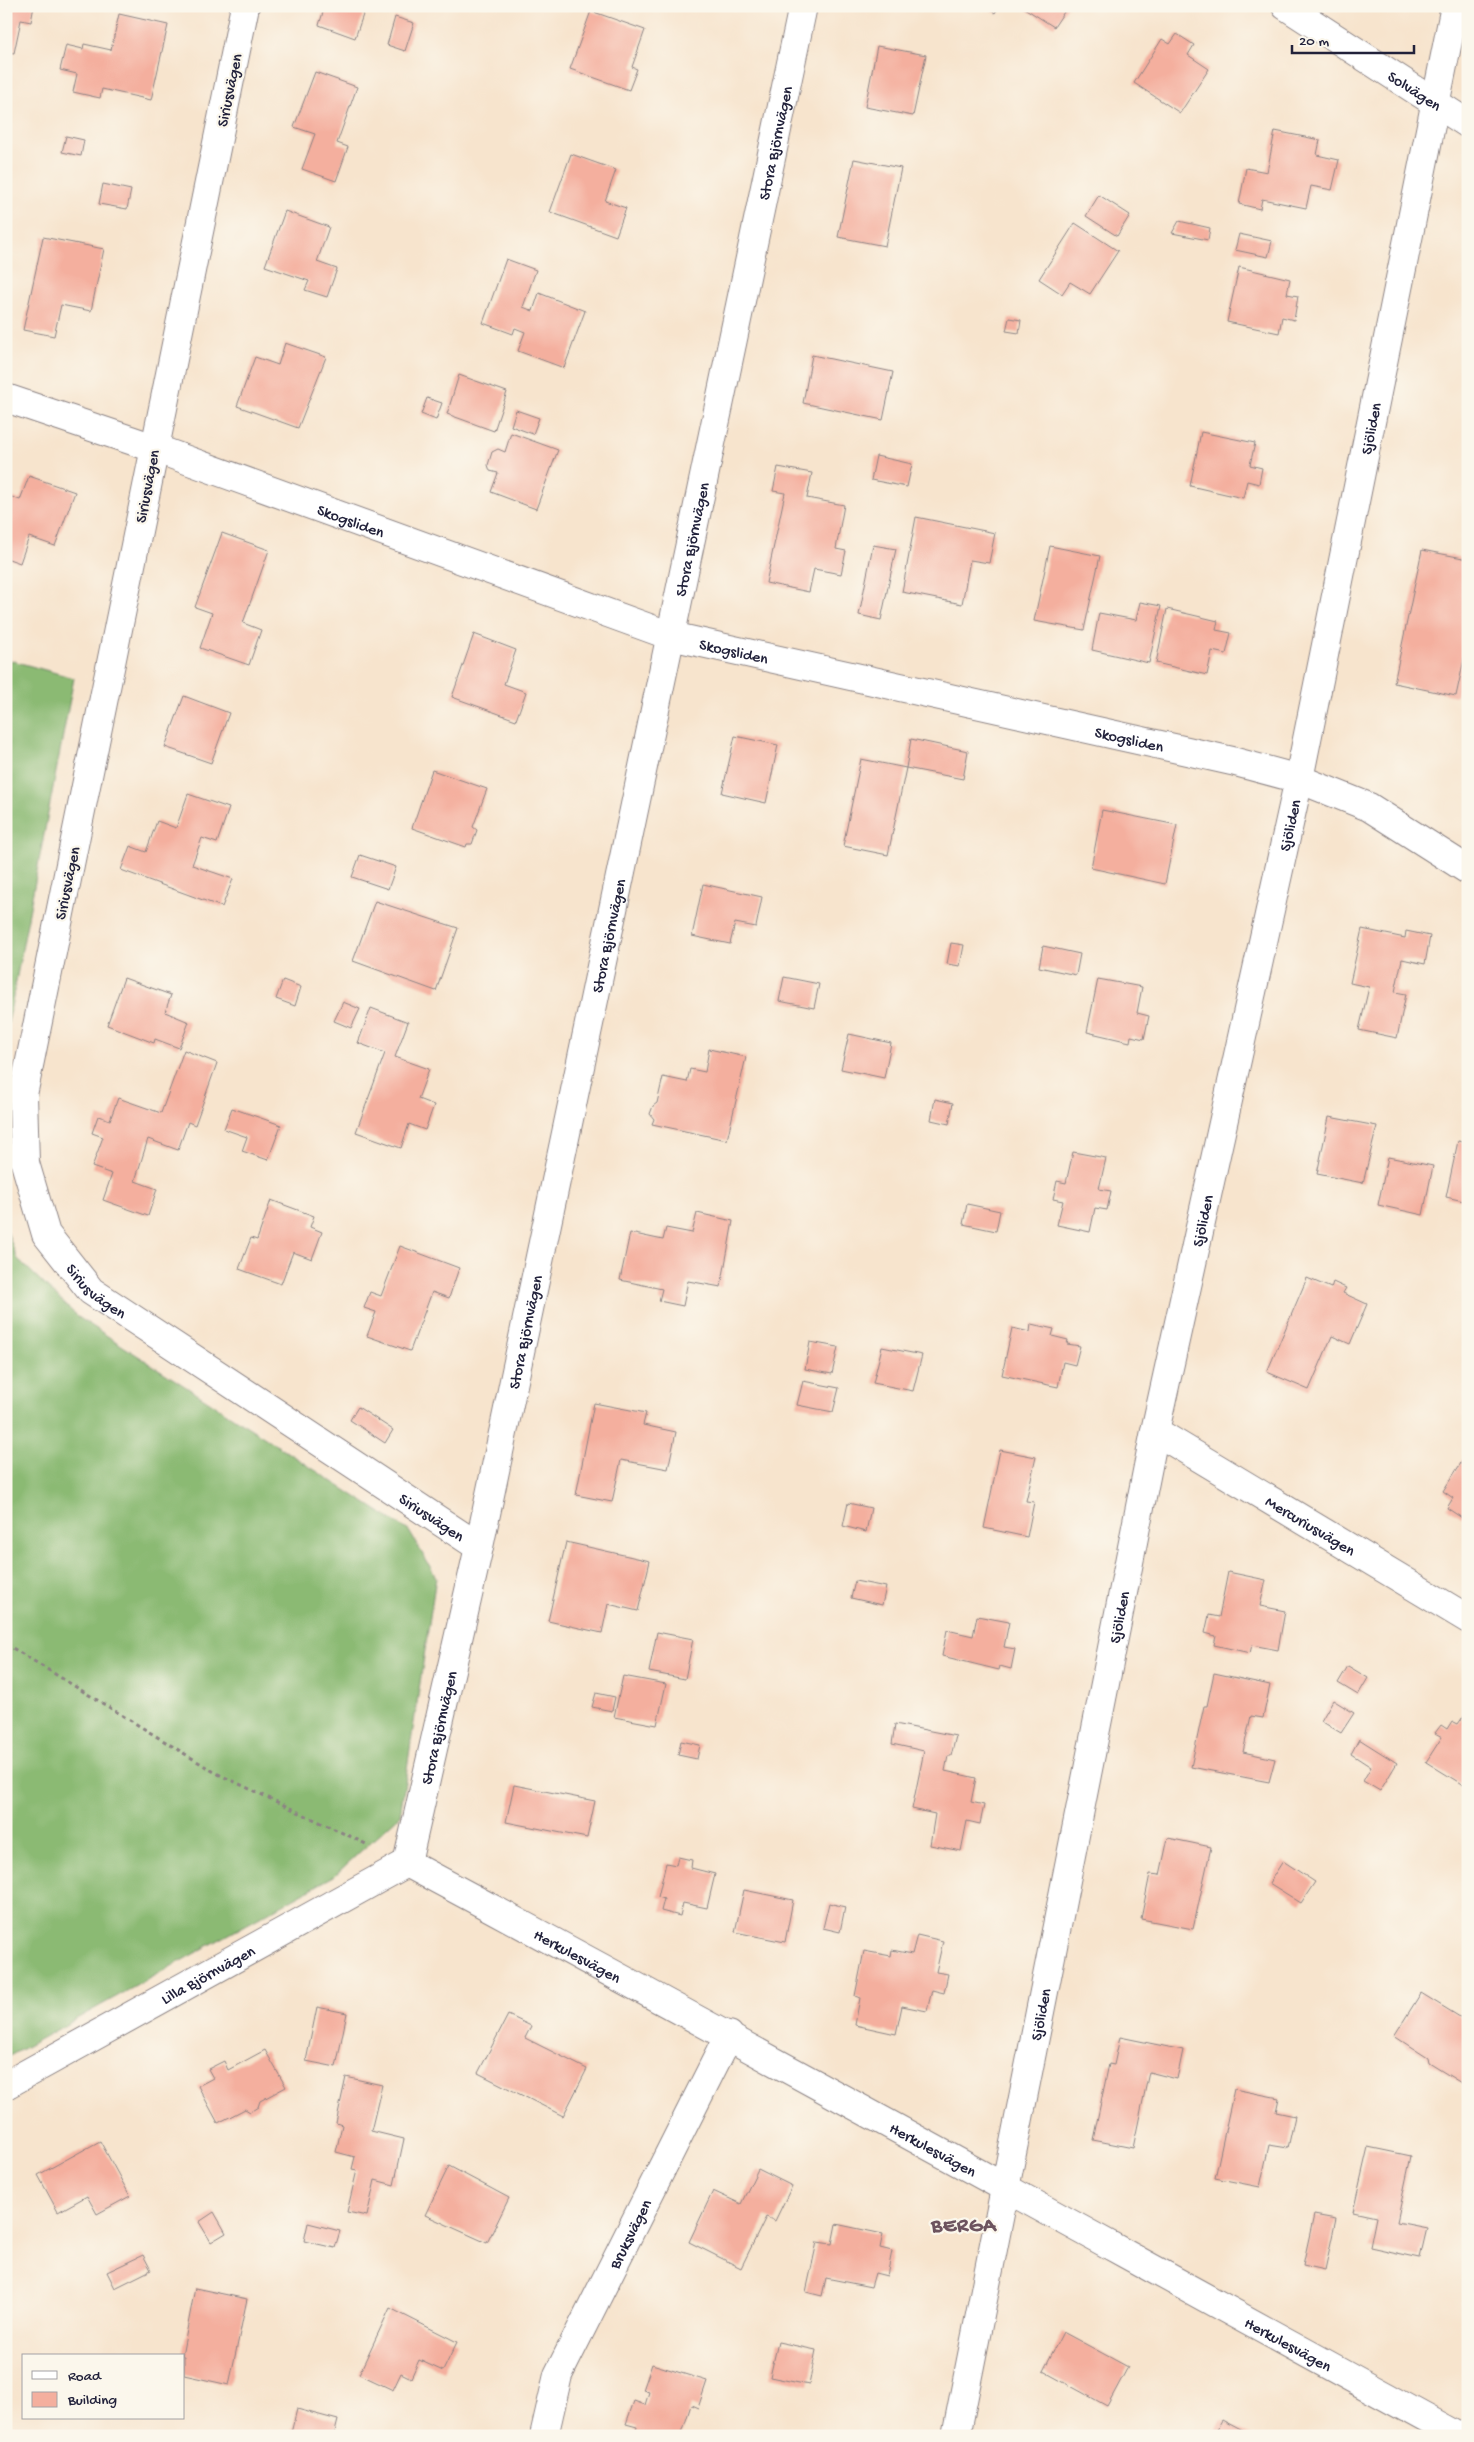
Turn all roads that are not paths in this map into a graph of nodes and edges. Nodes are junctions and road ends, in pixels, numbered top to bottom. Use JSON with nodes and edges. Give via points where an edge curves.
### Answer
{"nodes":[{"id":1,"x":245,"y":6,"type":"edge"},
{"id":2,"x":803,"y":6,"type":"edge"},
{"id":3,"x":1286,"y":6,"type":"edge"},
{"id":4,"x":1455,"y":6,"type":"edge"},
{"id":5,"x":1435,"y":103,"type":"junction"},
{"id":6,"x":1468,"y":124,"type":"edge"},
{"id":7,"x":6,"y":398,"type":"edge"},
{"id":8,"x":154,"y":448,"type":"junction"},
{"id":9,"x":671,"y":636,"type":"junction"},
{"id":10,"x":1299,"y":779,"type":"junction"},
{"id":11,"x":1468,"y":870,"type":"edge"},
{"id":12,"x":1155,"y":1431,"type":"junction"},
{"id":13,"x":479,"y":1547,"type":"junction"},
{"id":14,"x":1468,"y":1619,"type":"edge"},
{"id":15,"x":407,"y":1863,"type":"junction"},
{"id":16,"x":730,"y":2035,"type":"junction"},
{"id":17,"x":6,"y":2085,"type":"edge"},
{"id":18,"x":1006,"y":2190,"type":"junction"},
{"id":19,"x":544,"y":2436,"type":"edge"},
{"id":20,"x":956,"y":2436,"type":"edge"},
{"id":21,"x":1458,"y":2436,"type":"edge"}],
"edges":[{"from":1,"to":8,"type":"street","name":"Siriusvägen"},
{"from":2,"to":9,"type":"street","name":"Stora Björnvägen"},
{"from":3,"to":5,"type":"street","name":"Solvägen"},
{"from":4,"to":5,"type":"street","name":"Sjöliden"},
{"from":5,"to":6,"type":"street","name":"Solvägen"},
{"from":5,"to":10,"type":"street","name":"Sjöliden"},
{"from":7,"to":8,"type":"street","name":"Skogsliden"},
{"from":8,"to":9,"type":"street","name":"Skogsliden"},
{"from":8,"to":13,"type":"street","name":"Siriusvägen","via":[[23,1095],[25,1162],[46,1234],[91,1291]]},
{"from":9,"to":10,"type":"street","name":"Skogsliden","via":[[1232,761]]},
{"from":9,"to":13,"type":"street","name":"Stora Björnvägen"},
{"from":10,"to":11,"type":"street","name":"Skogsliden","via":[[1369,807]]},
{"from":10,"to":12,"type":"street","name":"Sjöliden"},
{"from":12,"to":14,"type":"street","name":"Mercuriusvägen"},
{"from":12,"to":18,"type":"street","name":"Sjöliden"},
{"from":13,"to":15,"type":"street","name":"Stora Björnvägen"},
{"from":15,"to":16,"type":"street","name":"Herkulesvägen"},
{"from":15,"to":17,"type":"street","name":"Lilla Björnvägen"},
{"from":16,"to":18,"type":"street","name":"Herkulesvägen"},
{"from":16,"to":19,"type":"street","name":"Bruksvägen","via":[[558,2375]]},
{"from":18,"to":20,"type":"street","name":"Sjöliden"},
{"from":18,"to":21,"type":"street","name":"Herkulesvägen"}]}
